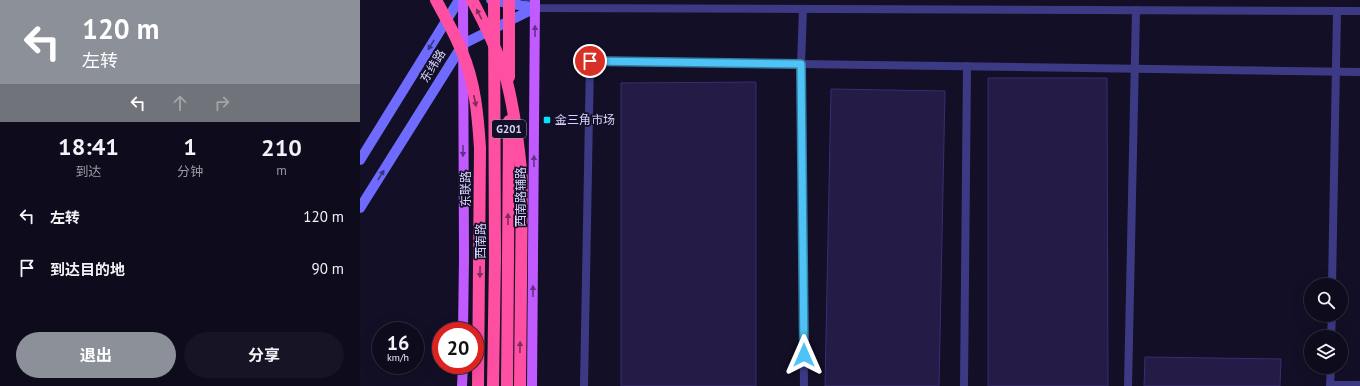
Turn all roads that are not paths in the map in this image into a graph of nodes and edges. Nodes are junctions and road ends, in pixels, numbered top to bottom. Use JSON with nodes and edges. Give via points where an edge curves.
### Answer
{"nodes":[{"id":1,"x":436,"y":0,"type":"edge"},
{"id":2,"x":460,"y":0,"type":"edge"},
{"id":3,"x":463,"y":0,"type":"edge"},
{"id":4,"x":472,"y":0,"type":"edge"},
{"id":5,"x":491,"y":0,"type":"edge"},
{"id":6,"x":494,"y":0,"type":"edge"},
{"id":7,"x":509,"y":0,"type":"edge"},
{"id":8,"x":533,"y":3,"type":"edge"},
{"id":9,"x":803,"y":9,"type":"junction"},
{"id":10,"x":1136,"y":10,"type":"junction"},
{"id":11,"x":1337,"y":11,"type":"junction"},
{"id":12,"x":1360,"y":11,"type":"edge"},
{"id":13,"x":463,"y":44,"type":"junction"},
{"id":14,"x":801,"y":64,"type":"junction"},
{"id":15,"x":967,"y":66,"type":"junction"},
{"id":16,"x":1135,"y":68,"type":"junction"},
{"id":17,"x":1336,"y":71,"type":"junction"},
{"id":18,"x":1360,"y":72,"type":"edge"},
{"id":19,"x":360,"y":160,"type":"edge"},
{"id":20,"x":360,"y":208,"type":"edge"},
{"id":21,"x":1332,"y":278,"type":"edge"},
{"id":22,"x":463,"y":322,"type":"edge"},
{"id":23,"x":462,"y":374,"type":"edge"},
{"id":24,"x":1331,"y":374,"type":"edge"},
{"id":25,"x":1330,"y":385,"type":"edge"},
{"id":26,"x":1360,"y":385,"type":"edge"},
{"id":27,"x":462,"y":386,"type":"edge"},
{"id":28,"x":478,"y":386,"type":"edge"},
{"id":29,"x":493,"y":386,"type":"edge"},
{"id":30,"x":507,"y":386,"type":"edge"},
{"id":31,"x":520,"y":386,"type":"edge"},
{"id":32,"x":532,"y":386,"type":"edge"},
{"id":33,"x":584,"y":386,"type":"edge"},
{"id":34,"x":804,"y":386,"type":"edge"},
{"id":35,"x":964,"y":386,"type":"edge"},
{"id":36,"x":1128,"y":386,"type":"edge"}],
"edges":[{"from":1,"to":28,"type":"highway","name":"东联路","one_way":true,"bridge":true,"via":[[463,52],[478,114]]},
{"from":2,"to":19,"type":"main road","name":"东纬路","one_way":true},
{"from":3,"to":13,"type":"main road"},
{"from":31,"to":4,"type":"highway","one_way":true,"bridge":true,"via":[[522,180],[519,149],[507,82],[497,53]]},
{"from":5,"to":8,"type":"main road"},
{"from":6,"to":29,"type":"highway","name":"西南路","number":"G201","bridge":true},
{"from":30,"to":7,"type":"highway","number":"G201","one_way":true,"bridge":true},
{"from":8,"to":9,"type":"lane"},
{"from":8,"to":13,"type":"main road","name":"东纬路"},
{"from":32,"to":8,"type":"main road","name":"西南路辅路","one_way":true},
{"from":9,"to":10,"type":"lane"},
{"from":9,"to":14,"type":"lane"},
{"from":10,"to":11,"type":"lane"},
{"from":10,"to":16,"type":"lane"},
{"from":11,"to":12,"type":"lane"},
{"from":11,"to":17,"type":"lane"},
{"from":20,"to":13,"type":"main road","name":"东纬路","one_way":true},
{"from":13,"to":22,"type":"main road","one_way":true},
{"from":14,"to":15,"type":"lane"},
{"from":14,"to":33,"type":"lane","via":[[590,61]]},
{"from":14,"to":34,"type":"lane"},
{"from":15,"to":16,"type":"lane"},
{"from":15,"to":35,"type":"lane"},
{"from":16,"to":17,"type":"lane"},
{"from":16,"to":36,"type":"lane"},
{"from":17,"to":18,"type":"lane"},
{"from":17,"to":21,"type":"lane"},
{"from":23,"to":27,"type":"main road"},
{"from":24,"to":25,"type":"lane"},
{"from":25,"to":26,"type":"lane"}]}
